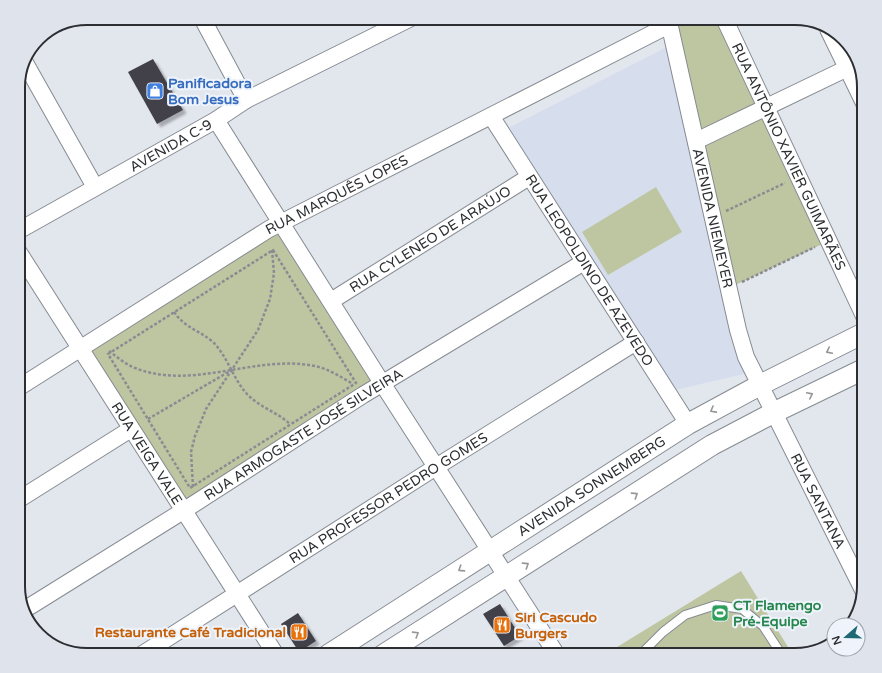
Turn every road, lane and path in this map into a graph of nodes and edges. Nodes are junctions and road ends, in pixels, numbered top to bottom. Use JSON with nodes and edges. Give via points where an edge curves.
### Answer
{"nodes":[{"id":1,"x":206,"y":25,"type":"edge"},
{"id":2,"x":396,"y":25,"type":"edge"},
{"id":3,"x":662,"y":25,"type":"edge"},
{"id":4,"x":670,"y":25,"type":"edge"},
{"id":5,"x":727,"y":25,"type":"edge"},
{"id":6,"x":836,"y":40,"type":"edge"},
{"id":7,"x":853,"y":66,"type":"edge"},
{"id":8,"x":28,"y":68,"type":"edge"},
{"id":9,"x":246,"y":100,"type":"junction"},
{"id":10,"x":767,"y":106,"type":"junction"},
{"id":11,"x":491,"y":116,"type":"junction"},
{"id":12,"x":216,"y":120,"type":"junction"},
{"id":13,"x":696,"y":141,"type":"junction"},
{"id":14,"x":529,"y":177,"type":"junction"},
{"id":15,"x":799,"y":177,"type":"junction"},
{"id":16,"x":95,"y":187,"type":"junction"},
{"id":17,"x":713,"y":217,"type":"junction"},
{"id":18,"x":275,"y":226,"type":"junction"},
{"id":19,"x":25,"y":227,"type":"edge"},
{"id":20,"x":829,"y":241,"type":"junction"},
{"id":21,"x":272,"y":251,"type":"junction"},
{"id":22,"x":25,"y":260,"type":"edge"},
{"id":23,"x":584,"y":262,"type":"junction"},
{"id":24,"x":729,"y":288,"type":"junction"},
{"id":25,"x":164,"y":296,"type":"junction"},
{"id":26,"x":331,"y":301,"type":"junction"},
{"id":27,"x":857,"y":301,"type":"edge"},
{"id":28,"x":174,"y":312,"type":"junction"},
{"id":29,"x":857,"y":336,"type":"edge"},
{"id":30,"x":636,"y":342,"type":"junction"},
{"id":31,"x":87,"y":344,"type":"junction"},
{"id":32,"x":110,"y":352,"type":"junction"},
{"id":33,"x":232,"y":370,"type":"junction"},
{"id":34,"x":857,"y":372,"type":"edge"},
{"id":35,"x":382,"y":383,"type":"junction"},
{"id":36,"x":25,"y":384,"type":"edge"},
{"id":37,"x":760,"y":385,"type":"junction"},
{"id":38,"x":358,"y":390,"type":"junction"},
{"id":39,"x":775,"y":412,"type":"junction"},
{"id":40,"x":148,"y":419,"type":"junction"},
{"id":41,"x":688,"y":424,"type":"junction"},
{"id":42,"x":131,"y":430,"type":"junction"},
{"id":43,"x":295,"y":430,"type":"junction"},
{"id":44,"x":436,"y":467,"type":"junction"},
{"id":45,"x":193,"y":486,"type":"junction"},
{"id":46,"x":25,"y":496,"type":"edge"},
{"id":47,"x":189,"y":508,"type":"junction"},
{"id":48,"x":490,"y":551,"type":"junction"},
{"id":49,"x":507,"y":577,"type":"junction"},
{"id":50,"x":857,"y":577,"type":"edge"},
{"id":51,"x":237,"y":595,"type":"junction"},
{"id":52,"x":29,"y":607,"type":"edge"},
{"id":53,"x":152,"y":648,"type":"edge"},
{"id":54,"x":271,"y":648,"type":"edge"},
{"id":55,"x":339,"y":648,"type":"edge"},
{"id":56,"x":394,"y":648,"type":"edge"},
{"id":57,"x":553,"y":648,"type":"edge"},
{"id":58,"x":647,"y":648,"type":"edge"},
{"id":59,"x":777,"y":648,"type":"edge"}],
"edges":[{"from":1,"to":9,"type":"street"},
{"from":2,"to":9,"type":"street","name":"AVENIDA C-9"},
{"from":3,"to":11,"type":"street","name":"RUA MARQUÊS LOPES"},
{"from":4,"to":13,"type":"street","name":"AVENIDA NIEMEYER"},
{"from":5,"to":10,"type":"street","name":"RUA ANTÔNIO XAVIER GUIMARÃES"},
{"from":6,"to":7,"type":"street"},
{"from":7,"to":10,"type":"street"},
{"from":8,"to":16,"type":"street"},
{"from":9,"to":12,"type":"street","name":"AVENIDA C-9"},
{"from":10,"to":13,"type":"street"},
{"from":10,"to":15,"type":"street","name":"RUA ANTÔNIO XAVIER GUIMARÃES"},
{"from":11,"to":14,"type":"street","name":"RUA LEOPOLDINO DE AZEVEDO"},
{"from":11,"to":18,"type":"street","name":"RUA MARQUÊS LOPES"},
{"from":12,"to":16,"type":"street","name":"AVENIDA C-9"},
{"from":12,"to":18,"type":"street"},
{"from":13,"to":17,"type":"street","name":"AVENIDA NIEMEYER"},
{"from":14,"to":23,"type":"street","name":"RUA LEOPOLDINO DE AZEVEDO"},
{"from":14,"to":26,"type":"street","name":"RUA CYLENEO DE ARAÚJO"},
{"from":15,"to":17,"type":"path"},
{"from":15,"to":20,"type":"street","name":"RUA ANTÔNIO XAVIER GUIMARÃES"},
{"from":16,"to":19,"type":"street","name":"AVENIDA C-9"},
{"from":17,"to":24,"type":"street","name":"AVENIDA NIEMEYER"},
{"from":18,"to":21,"type":"path"},
{"from":18,"to":25,"type":"street","name":"RUA MARQUÊS LOPES"},
{"from":18,"to":26,"type":"street"},
{"from":20,"to":24,"type":"path"},
{"from":20,"to":27,"type":"street","name":"RUA ANTÔNIO XAVIER GUIMARÃES"},
{"from":21,"to":28,"type":"path"},
{"from":21,"to":33,"type":"path","via":[[274,273],[270,299],[258,330]]},
{"from":21,"to":38,"type":"path"},
{"from":22,"to":31,"type":"street","name":"RUA VEIGA VALE"},
{"from":23,"to":30,"type":"street","name":"RUA LEOPOLDINO DE AZEVEDO"},
{"from":23,"to":35,"type":"street","name":"RUA ARMOGASTE JOSÉ SILVEIRA"},
{"from":24,"to":37,"type":"street","name":"AVENIDA NIEMEYER","via":[[746,357]]},
{"from":25,"to":28,"type":"path"},
{"from":25,"to":31,"type":"street","name":"RUA MARQUÊS LOPES"},
{"from":26,"to":35,"type":"street"},
{"from":28,"to":32,"type":"path"},
{"from":28,"to":33,"type":"path","via":[[186,326],[211,341],[220,350]]},
{"from":29,"to":37,"type":"street","name":"AVENIDA SONNEMBERG","one_way":true},
{"from":30,"to":41,"type":"street","name":"RUA LEOPOLDINO DE AZEVEDO"},
{"from":30,"to":44,"type":"street","name":"RUA PROFESSOR PEDRO GOMES"},
{"from":31,"to":32,"type":"path"},
{"from":31,"to":36,"type":"street","name":"RUA MARQUÊS LOPES"},
{"from":31,"to":42,"type":"street","name":"RUA VEIGA VALE"},
{"from":32,"to":33,"type":"path","via":[[128,365],[150,373],[185,376]]},
{"from":32,"to":40,"type":"path","via":[[108,354]]},
{"from":33,"to":38,"type":"path","via":[[287,364],[315,366],[335,373]]},
{"from":33,"to":40,"type":"path"},
{"from":33,"to":43,"type":"path","via":[[252,400],[281,416]]},
{"from":33,"to":45,"type":"path","via":[[206,409],[195,436],[191,452]]},
{"from":39,"to":34,"type":"street","one_way":true},
{"from":35,"to":38,"type":"street","name":"RUA ARMOGASTE JOSÉ SILVEIRA"},
{"from":35,"to":44,"type":"street"},
{"from":37,"to":39,"type":"street","name":"AVENIDA NIEMEYER"},
{"from":37,"to":41,"type":"street","name":"AVENIDA SONNEMBERG","one_way":true},
{"from":38,"to":43,"type":"street","name":"RUA ARMOGASTE JOSÉ SILVEIRA"},
{"from":38,"to":43,"type":"path"},
{"from":49,"to":39,"type":"street","one_way":true,"via":[[712,445]]},
{"from":39,"to":50,"type":"street","name":"RUA SANTANA"},
{"from":40,"to":42,"type":"path"},
{"from":40,"to":45,"type":"path","via":[[190,488]]},
{"from":41,"to":48,"type":"street","name":"AVENIDA SONNEMBERG"},
{"from":42,"to":46,"type":"street"},
{"from":42,"to":47,"type":"street","name":"RUA VEIGA VALE"},
{"from":43,"to":45,"type":"path"},
{"from":43,"to":47,"type":"street","name":"RUA ARMOGASTE JOSÉ SILVEIRA"},
{"from":44,"to":48,"type":"street"},
{"from":44,"to":51,"type":"street","name":"RUA PROFESSOR PEDRO GOMES"},
{"from":45,"to":47,"type":"path"},
{"from":47,"to":51,"type":"street","name":"RUA VEIGA VALE"},
{"from":47,"to":52,"type":"street","name":"RUA ARMOGASTE JOSÉ SILVEIRA"},
{"from":48,"to":49,"type":"street"},
{"from":48,"to":55,"type":"street","name":"AVENIDA SONNEMBERG","one_way":true},
{"from":56,"to":49,"type":"street","one_way":true},
{"from":49,"to":57,"type":"street"},
{"from":51,"to":53,"type":"street","name":"RUA PROFESSOR PEDRO GOMES"},
{"from":51,"to":54,"type":"street","name":"RUA VEIGA VALE"},
{"from":58,"to":59,"type":"lane","via":[[685,615],[716,605],[742,609],[763,626]]}]}
